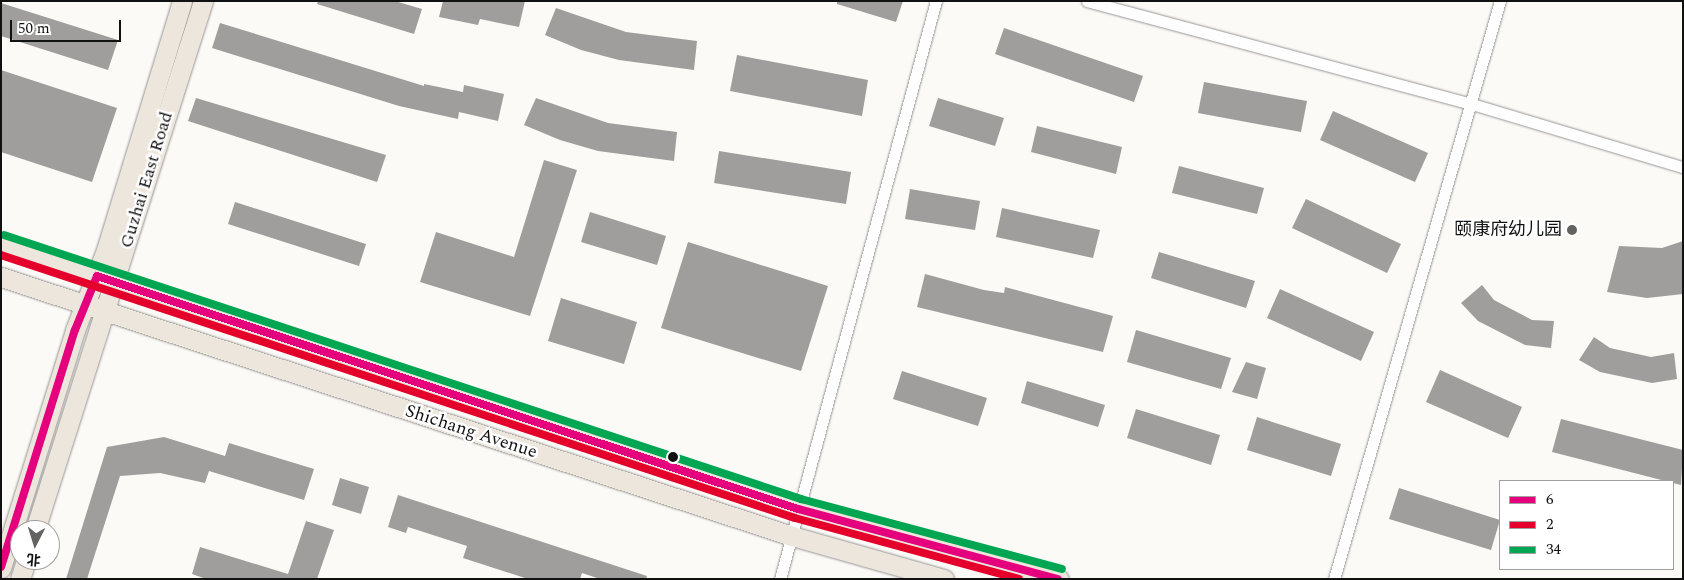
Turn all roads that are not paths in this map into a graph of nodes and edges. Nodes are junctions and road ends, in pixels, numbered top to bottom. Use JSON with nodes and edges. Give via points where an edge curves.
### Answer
{"nodes":[{"id":1,"x":182,"y":1,"type":"edge"},
{"id":2,"x":203,"y":1,"type":"edge"},
{"id":3,"x":936,"y":1,"type":"edge"},
{"id":4,"x":1087,"y":1,"type":"edge"},
{"id":5,"x":1500,"y":1,"type":"edge"},
{"id":6,"x":1470,"y":103,"type":"junction"},
{"id":7,"x":1683,"y":167,"type":"edge"},
{"id":8,"x":1,"y":244,"type":"edge"},
{"id":9,"x":97,"y":276,"type":"junction"},
{"id":10,"x":1,"y":277,"type":"edge"},
{"id":11,"x":115,"y":282,"type":"junction"},
{"id":12,"x":85,"y":305,"type":"junction"},
{"id":13,"x":104,"y":312,"type":"junction"},
{"id":14,"x":798,"y":508,"type":"junction"},
{"id":15,"x":38,"y":520,"type":"edge"},
{"id":16,"x":792,"y":536,"type":"junction"},
{"id":17,"x":1,"y":568,"type":"edge"},
{"id":18,"x":780,"y":579,"type":"edge"},
{"id":19,"x":944,"y":579,"type":"edge"},
{"id":20,"x":1059,"y":579,"type":"edge"},
{"id":21,"x":1334,"y":579,"type":"edge"}],
"edges":[{"from":1,"to":9,"type":"main road"},
{"from":2,"to":11,"type":"main road","name":"Guzhai East Road"},
{"from":3,"to":14,"type":"street"},
{"from":4,"to":6,"type":"street"},
{"from":5,"to":6,"type":"street"},
{"from":6,"to":7,"type":"street"},
{"from":6,"to":21,"type":"street"},
{"from":8,"to":9,"type":"main road","name":"Shichang Avenue"},
{"from":9,"to":11,"type":"main road","name":"Shichang Avenue"},
{"from":9,"to":12,"type":"main road"},
{"from":10,"to":12,"type":"main road","name":"Shichang Avenue"},
{"from":11,"to":13,"type":"main road","name":"Guzhai East Road"},
{"from":11,"to":14,"type":"main road","name":"Shichang Avenue"},
{"from":12,"to":13,"type":"main road","name":"Shichang Avenue"},
{"from":12,"to":17,"type":"main road"},
{"from":13,"to":15,"type":"main road","name":"Guzhai East Road"},
{"from":13,"to":16,"type":"main road","name":"Shichang Avenue"},
{"from":14,"to":16,"type":"street"},
{"from":14,"to":20,"type":"main road","name":"Shichang Avenue"},
{"from":16,"to":18,"type":"street"},
{"from":16,"to":19,"type":"main road","name":"Shichang Avenue"}]}
